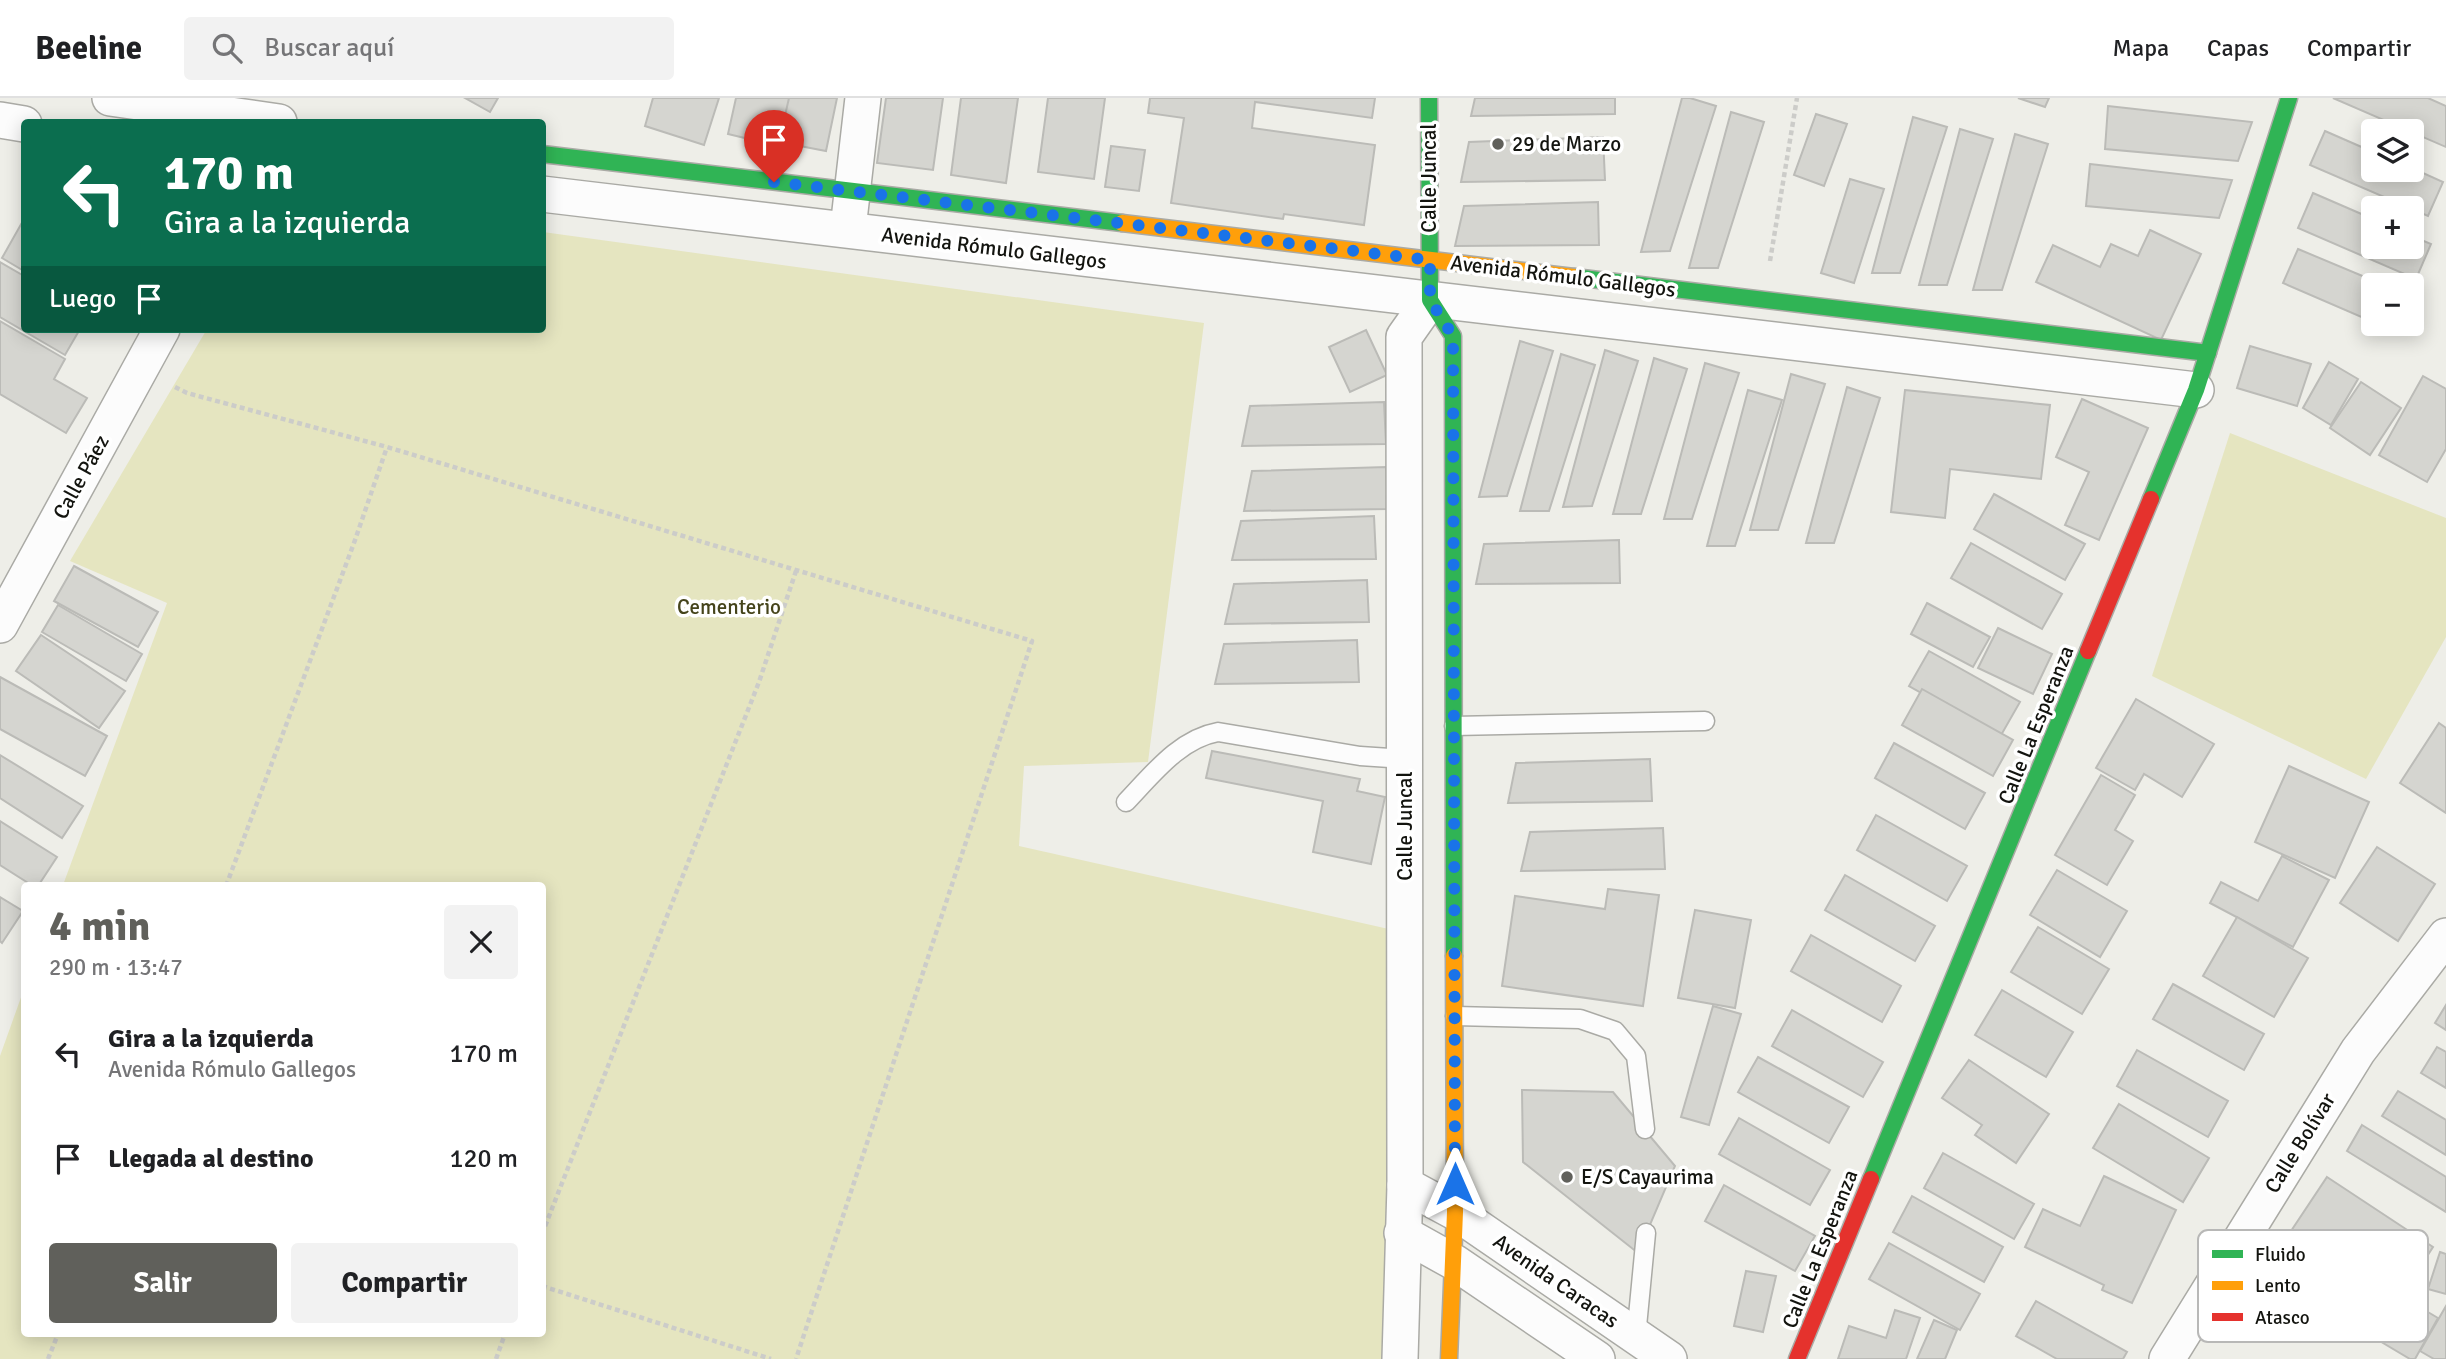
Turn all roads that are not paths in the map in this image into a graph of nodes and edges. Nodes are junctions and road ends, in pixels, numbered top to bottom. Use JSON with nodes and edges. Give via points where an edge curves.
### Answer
{"nodes":[{"id":1,"x":110,"y":98,"type":"edge"},
{"id":2,"x":286,"y":98,"type":"edge"},
{"id":3,"x":863,"y":98,"type":"edge"},
{"id":4,"x":1429,"y":98,"type":"edge"},
{"id":5,"x":2289,"y":98,"type":"edge"},
{"id":6,"x":254,"y":119,"type":"edge"},
{"id":7,"x":276,"y":119,"type":"edge"},
{"id":8,"x":0,"y":120,"type":"edge"},
{"id":9,"x":21,"y":124,"type":"edge"},
{"id":10,"x":546,"y":154,"type":"edge"},
{"id":11,"x":851,"y":191,"type":"junction"},
{"id":12,"x":546,"y":194,"type":"edge"},
{"id":13,"x":848,"y":230,"type":"junction"},
{"id":14,"x":1430,"y":260,"type":"junction"},
{"id":15,"x":1430,"y":300,"type":"junction"},
{"id":16,"x":160,"y":333,"type":"edge"},
{"id":17,"x":2208,"y":354,"type":"junction"},
{"id":18,"x":2196,"y":390,"type":"junction"},
{"id":19,"x":0,"y":625,"type":"edge"},
{"id":20,"x":1705,"y":721,"type":"dead end"},
{"id":21,"x":1454,"y":726,"type":"junction"},
{"id":22,"x":1405,"y":759,"type":"junction"},
{"id":23,"x":1126,"y":802,"type":"dead end"},
{"id":24,"x":2446,"y":936,"type":"edge"},
{"id":25,"x":1455,"y":1016,"type":"junction"},
{"id":26,"x":1645,"y":1129,"type":"dead end"},
{"id":27,"x":1405,"y":1185,"type":"junction"},
{"id":28,"x":1455,"y":1212,"type":"junction"},
{"id":29,"x":2247,"y":1230,"type":"edge"},
{"id":30,"x":1402,"y":1233,"type":"junction"},
{"id":31,"x":1646,"y":1233,"type":"dead end"},
{"id":32,"x":1454,"y":1262,"type":"junction"},
{"id":33,"x":2198,"y":1309,"type":"edge"},
{"id":34,"x":1636,"y":1337,"type":"junction"},
{"id":35,"x":1400,"y":1359,"type":"edge"},
{"id":36,"x":1449,"y":1359,"type":"edge"},
{"id":37,"x":1597,"y":1359,"type":"edge"},
{"id":38,"x":1669,"y":1359,"type":"edge"},
{"id":39,"x":1797,"y":1359,"type":"edge"},
{"id":40,"x":2167,"y":1359,"type":"edge"}],
"edges":[{"from":1,"to":6,"type":"street"},
{"from":2,"to":7,"type":"street"},
{"from":3,"to":11,"type":"street"},
{"from":4,"to":14,"type":"street","name":"Calle Juncal"},
{"from":5,"to":17,"type":"street","name":"Calle La Esperanza"},
{"from":8,"to":9,"type":"street"},
{"from":10,"to":11,"type":"street","name":"Avenida Rómulo Gallegos"},
{"from":11,"to":13,"type":"street"},
{"from":11,"to":14,"type":"street","name":"Avenida Rómulo Gallegos"},
{"from":12,"to":13,"type":"street","name":"Avenida Rómulo Gallegos"},
{"from":13,"to":15,"type":"street","name":"Avenida Rómulo Gallegos"},
{"from":14,"to":15,"type":"street","name":"Calle Juncal"},
{"from":14,"to":17,"type":"street","name":"Avenida Rómulo Gallegos"},
{"from":15,"to":18,"type":"street","name":"Avenida Rómulo Gallegos"},
{"from":15,"to":21,"type":"street","via":[[1453,336]]},
{"from":15,"to":22,"type":"street","name":"Calle Juncal","via":[[1405,337]]},
{"from":16,"to":19,"type":"street","name":"Calle Páez"},
{"from":17,"to":18,"type":"street","name":"Calle La Esperanza"},
{"from":18,"to":39,"type":"street","name":"Calle La Esperanza"},
{"from":20,"to":21,"type":"lane"},
{"from":21,"to":25,"type":"street"},
{"from":22,"to":23,"type":"lane","via":[[1218,732],[1203,735],[1171,755]]},
{"from":22,"to":27,"type":"street","name":"Calle Juncal"},
{"from":24,"to":29,"type":"street","name":"Calle Bolívar","via":[[2358,1051]]},
{"from":25,"to":26,"type":"lane","via":[[1580,1019],[1615,1031],[1636,1056]]},
{"from":25,"to":28,"type":"street"},
{"from":27,"to":28,"type":"street","name":"Avenida Caracas"},
{"from":27,"to":30,"type":"street","name":"Calle Juncal"},
{"from":28,"to":32,"type":"street"},
{"from":28,"to":34,"type":"street","name":"Avenida Caracas"},
{"from":30,"to":32,"type":"street","name":"Avenida Caracas"},
{"from":30,"to":35,"type":"street","name":"Calle Juncal"},
{"from":31,"to":34,"type":"lane"},
{"from":32,"to":36,"type":"street"},
{"from":32,"to":37,"type":"street","name":"Avenida Caracas"},
{"from":33,"to":40,"type":"street","name":"Calle Bolívar"},
{"from":34,"to":38,"type":"street","name":"Avenida Caracas"}]}
